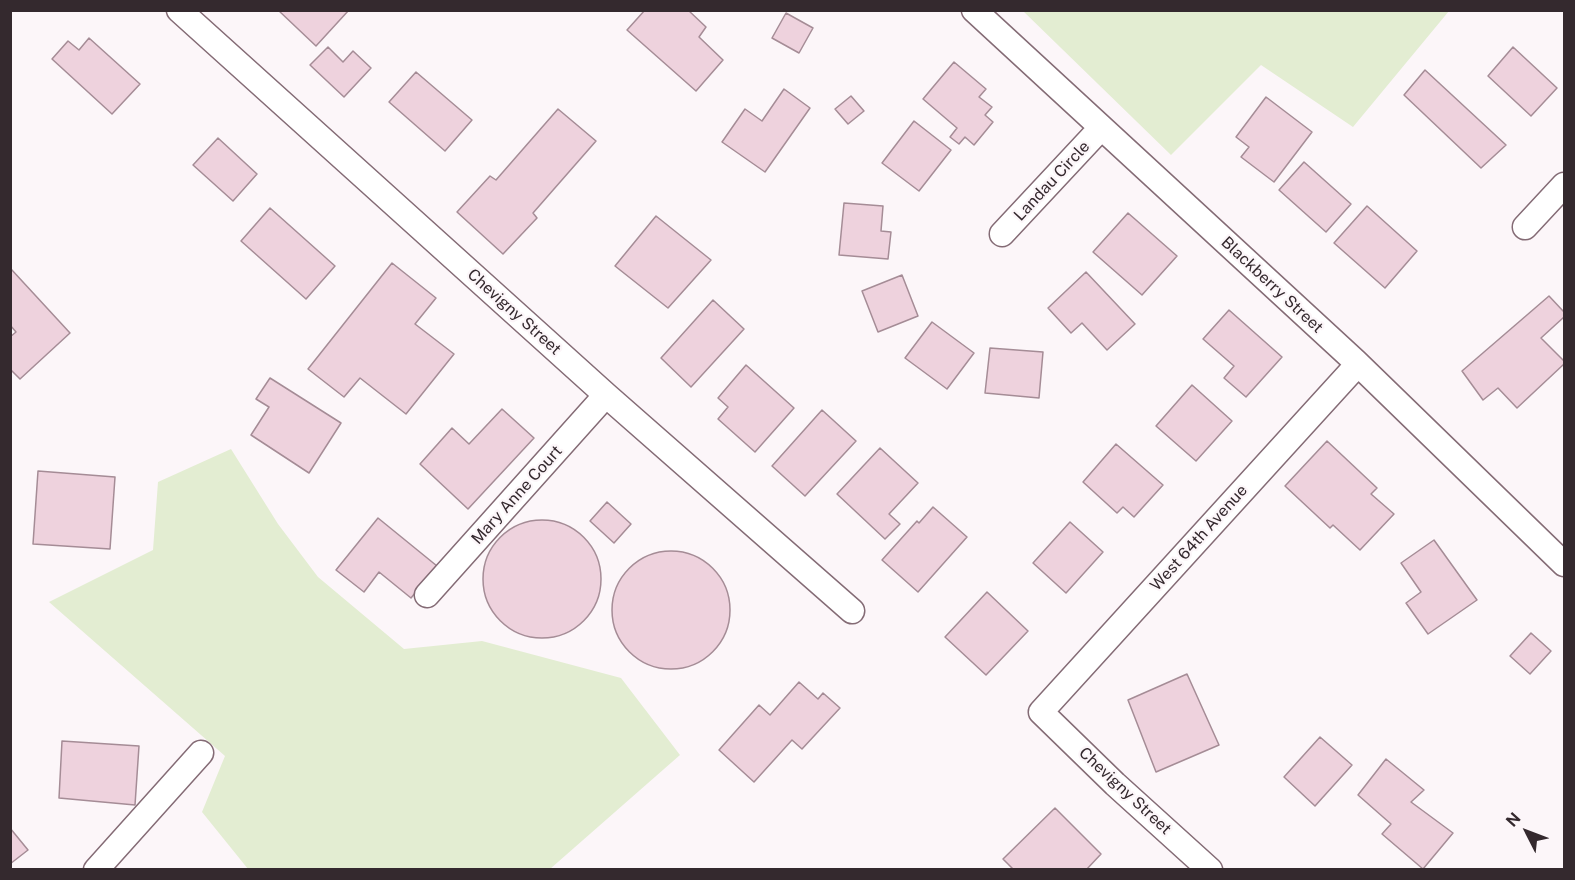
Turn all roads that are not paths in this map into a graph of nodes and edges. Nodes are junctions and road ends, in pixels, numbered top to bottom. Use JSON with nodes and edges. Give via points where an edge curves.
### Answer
{"nodes":[{"id":1,"x":179,"y":10,"type":"edge"},
{"id":2,"x":974,"y":10,"type":"edge"},
{"id":3,"x":1101,"y":128,"type":"junction"},
{"id":4,"x":1564,"y":185,"type":"edge"},
{"id":5,"x":1525,"y":227,"type":"dead end"},
{"id":6,"x":1002,"y":234,"type":"dead end"},
{"id":7,"x":1358,"y":364,"type":"junction"},
{"id":8,"x":606,"y":394,"type":"junction"},
{"id":9,"x":1564,"y":564,"type":"edge"},
{"id":10,"x":427,"y":595,"type":"dead end"},
{"id":11,"x":852,"y":611,"type":"dead end"},
{"id":12,"x":1041,"y":712,"type":"joint"},
{"id":13,"x":201,"y":753,"type":"dead end"},
{"id":14,"x":96,"y":870,"type":"edge"},
{"id":15,"x":1210,"y":870,"type":"edge"}],
"edges":[{"from":1,"to":8,"type":"street","name":"Chevigny Street"},
{"from":2,"to":3,"type":"street","name":"Blackberry Street"},
{"from":3,"to":6,"type":"street","name":"Landau Circle"},
{"from":3,"to":7,"type":"street","name":"Blackberry Street"},
{"from":4,"to":5,"type":"street"},
{"from":7,"to":9,"type":"street","name":"Blackberry Street"},
{"from":7,"to":12,"type":"street","name":"West 64th Avenue"},
{"from":8,"to":10,"type":"street","name":"Mary Anne Court"},
{"from":8,"to":11,"type":"street","name":"Chevigny Street"},
{"from":12,"to":15,"type":"street","name":"Chevigny Street"},
{"from":13,"to":14,"type":"street"}]}
